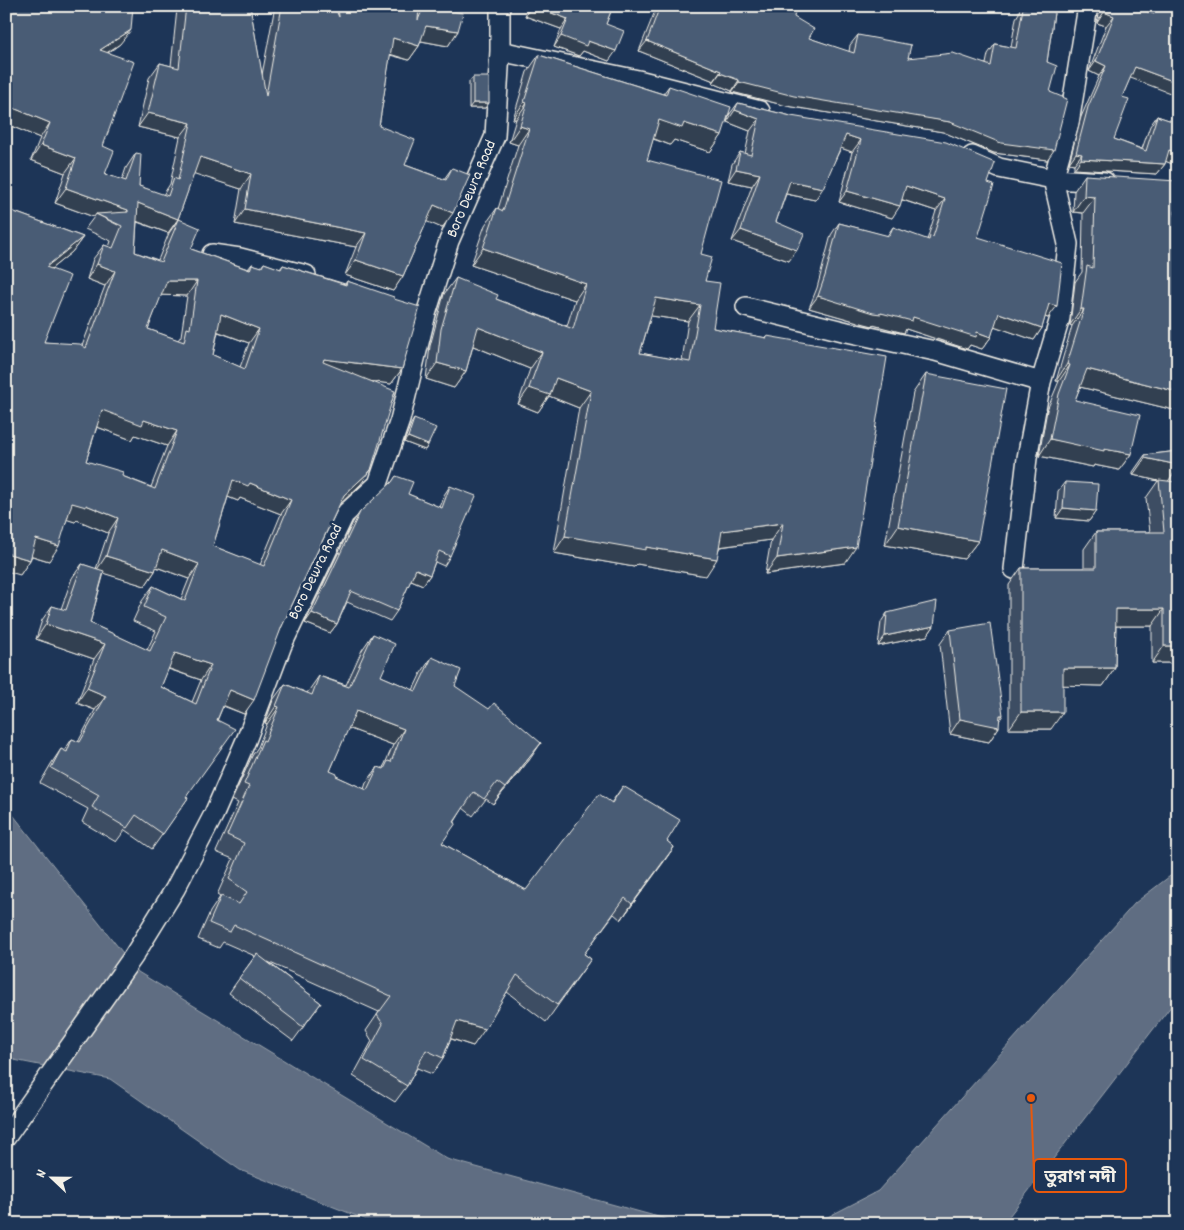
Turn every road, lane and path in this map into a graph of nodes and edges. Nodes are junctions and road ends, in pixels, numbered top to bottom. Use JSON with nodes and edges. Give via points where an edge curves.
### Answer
{"nodes":[{"id":1,"x":500,"y":6,"type":"edge"},
{"id":2,"x":1088,"y":6,"type":"edge"},
{"id":3,"x":500,"y":51,"type":"junction"},
{"id":4,"x":776,"y":115,"type":"edge"},
{"id":5,"x":958,"y":150,"type":"edge"},
{"id":6,"x":1053,"y":179,"type":"junction"},
{"id":7,"x":1125,"y":184,"type":"edge"},
{"id":8,"x":212,"y":254,"type":"edge"},
{"id":9,"x":320,"y":280,"type":"edge"},
{"id":10,"x":746,"y":307,"type":"dead end"},
{"id":11,"x":1041,"y":382,"type":"junction"},
{"id":12,"x":1014,"y":568,"type":"dead end"},
{"id":13,"x":6,"y":1137,"type":"edge"}],
"edges":[{"from":1,"to":3,"type":"street","name":"Boro Dewra Road"},
{"from":2,"to":6,"type":"street","via":[[1070,123]]},
{"from":3,"to":4,"type":"street","via":[[638,80]]},
{"from":3,"to":13,"type":"street","name":"Boro Dewra Road","via":[[495,136],[417,311],[400,420],[378,484],[344,515],[282,645],[214,814],[175,889],[133,958]]},
{"from":5,"to":6,"type":"street","via":[[999,168]]},
{"from":6,"to":7,"type":"street"},
{"from":6,"to":11,"type":"street","via":[[1068,244],[1060,318]]},
{"from":8,"to":9,"type":"street","via":[[240,258]]},
{"from":10,"to":11,"type":"street","via":[[935,351]]},
{"from":11,"to":12,"type":"street","via":[[1027,458]]}]}
